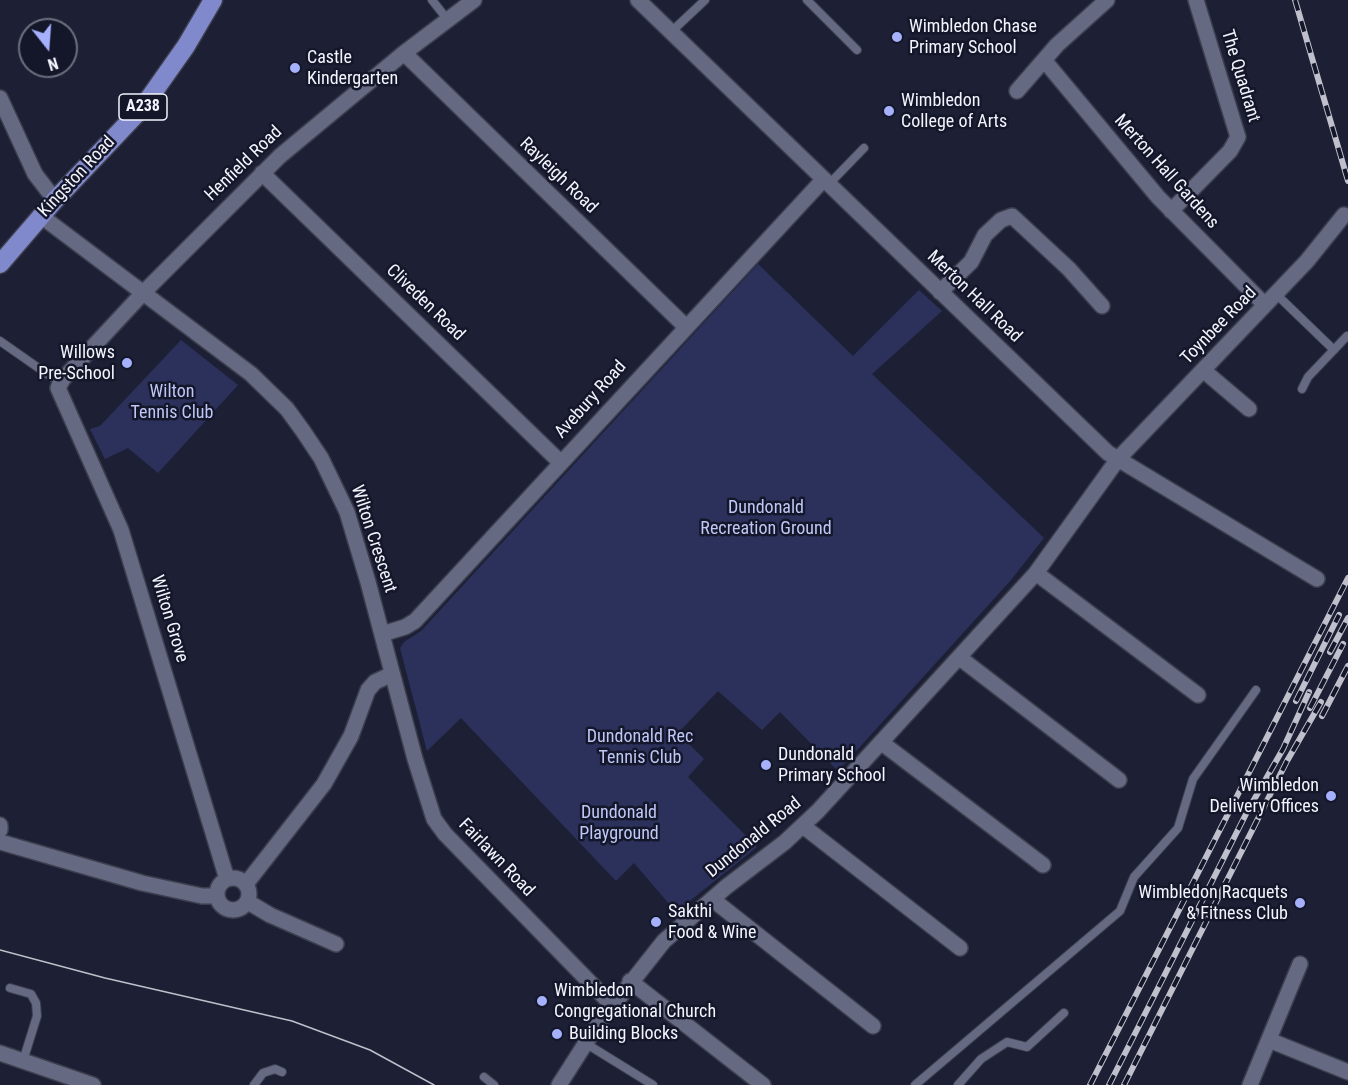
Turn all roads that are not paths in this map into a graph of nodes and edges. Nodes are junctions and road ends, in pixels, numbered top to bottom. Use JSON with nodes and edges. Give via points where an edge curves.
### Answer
{"nodes":[{"id":1,"x":213,"y":0,"type":"edge"},
{"id":2,"x":432,"y":0,"type":"edge"},
{"id":3,"x":474,"y":0,"type":"edge"},
{"id":4,"x":638,"y":0,"type":"edge"},
{"id":5,"x":705,"y":0,"type":"edge"},
{"id":6,"x":807,"y":0,"type":"edge"},
{"id":7,"x":1107,"y":0,"type":"edge"},
{"id":8,"x":1196,"y":0,"type":"edge"},
{"id":9,"x":447,"y":19,"type":"junction"},
{"id":10,"x":671,"y":32,"type":"junction"},
{"id":11,"x":857,"y":50,"type":"dead end"},
{"id":12,"x":404,"y":53,"type":"junction"},
{"id":13,"x":1044,"y":60,"type":"junction"},
{"id":14,"x":1017,"y":91,"type":"dead end"},
{"id":15,"x":0,"y":98,"type":"edge"},
{"id":16,"x":864,"y":148,"type":"dead end"},
{"id":17,"x":262,"y":173,"type":"junction"},
{"id":18,"x":825,"y":183,"type":"junction"},
{"id":19,"x":55,"y":200,"type":"junction"},
{"id":20,"x":1171,"y":211,"type":"junction"},
{"id":21,"x":1344,"y":215,"type":"dead end"},
{"id":22,"x":40,"y":216,"type":"junction"},
{"id":23,"x":0,"y":264,"type":"edge"},
{"id":24,"x":940,"y":292,"type":"junction"},
{"id":25,"x":143,"y":293,"type":"junction"},
{"id":26,"x":1270,"y":300,"type":"junction"},
{"id":27,"x":1102,"y":306,"type":"dead end"},
{"id":28,"x":685,"y":326,"type":"junction"},
{"id":29,"x":1347,"y":336,"type":"edge"},
{"id":30,"x":0,"y":341,"type":"edge"},
{"id":31,"x":1334,"y":350,"type":"junction"},
{"id":32,"x":1203,"y":370,"type":"junction"},
{"id":33,"x":61,"y":381,"type":"junction"},
{"id":34,"x":1302,"y":389,"type":"dead end"},
{"id":35,"x":1249,"y":409,"type":"dead end"},
{"id":36,"x":1118,"y":459,"type":"junction"},
{"id":37,"x":560,"y":462,"type":"junction"},
{"id":38,"x":1036,"y":573,"type":"junction"},
{"id":39,"x":1317,"y":579,"type":"dead end"},
{"id":40,"x":382,"y":634,"type":"junction"},
{"id":41,"x":960,"y":658,"type":"junction"},
{"id":42,"x":392,"y":674,"type":"junction"},
{"id":43,"x":1256,"y":690,"type":"dead end"},
{"id":44,"x":1198,"y":695,"type":"dead end"},
{"id":45,"x":882,"y":743,"type":"junction"},
{"id":46,"x":1119,"y":780,"type":"dead end"},
{"id":47,"x":0,"y":825,"type":"edge"},
{"id":48,"x":803,"y":826,"type":"junction"},
{"id":49,"x":0,"y":830,"type":"edge"},
{"id":50,"x":0,"y":842,"type":"edge"},
{"id":51,"x":1043,"y":865,"type":"dead end"},
{"id":52,"x":227,"y":879,"type":"junction"},
{"id":53,"x":246,"y":884,"type":"junction"},
{"id":54,"x":217,"y":896,"type":"junction"},
{"id":55,"x":712,"y":899,"type":"junction"},
{"id":56,"x":248,"y":902,"type":"junction"},
{"id":57,"x":336,"y":944,"type":"dead end"},
{"id":58,"x":960,"y":948,"type":"dead end"},
{"id":59,"x":1300,"y":964,"type":"dead end"},
{"id":60,"x":630,"y":981,"type":"junction"},
{"id":61,"x":10,"y":988,"type":"dead end"},
{"id":62,"x":612,"y":1005,"type":"junction"},
{"id":63,"x":1065,"y":1014,"type":"dead end"},
{"id":64,"x":873,"y":1026,"type":"dead end"},
{"id":65,"x":1269,"y":1040,"type":"junction"},
{"id":66,"x":585,"y":1043,"type":"junction"},
{"id":67,"x":0,"y":1053,"type":"edge"},
{"id":68,"x":22,"y":1061,"type":"junction"},
{"id":69,"x":282,"y":1072,"type":"dead end"},
{"id":70,"x":1348,"y":1072,"type":"edge"},
{"id":71,"x":484,"y":1077,"type":"dead end"},
{"id":72,"x":83,"y":1083,"type":"edge"},
{"id":73,"x":254,"y":1085,"type":"edge"},
{"id":74,"x":494,"y":1085,"type":"edge"},
{"id":75,"x":559,"y":1085,"type":"edge"},
{"id":76,"x":653,"y":1085,"type":"edge"},
{"id":77,"x":763,"y":1085,"type":"edge"},
{"id":78,"x":915,"y":1085,"type":"edge"},
{"id":79,"x":958,"y":1085,"type":"edge"},
{"id":80,"x":1250,"y":1085,"type":"edge"}],
"edges":[{"from":1,"to":19,"type":"main road","name":"Kingston Road","number":"A238","via":[[143,107]]},
{"from":2,"to":9,"type":"lane"},
{"from":3,"to":9,"type":"street","name":"Henfield Road"},
{"from":4,"to":10,"type":"street","name":"Merton Hall Road"},
{"from":5,"to":10,"type":"lane"},
{"from":6,"to":11,"type":"lane"},
{"from":7,"to":13,"type":"street"},
{"from":8,"to":20,"type":"street","name":"The Quadrant","via":[[1238,136],[1230,151]]},
{"from":9,"to":12,"type":"street","name":"Henfield Road"},
{"from":10,"to":18,"type":"street","name":"Merton Hall Road"},
{"from":12,"to":17,"type":"street","name":"Henfield Road","via":[[305,132]]},
{"from":12,"to":28,"type":"street","name":"Rayleigh Road"},
{"from":13,"to":14,"type":"street"},
{"from":13,"to":20,"type":"street","name":"Merton Hall Gardens"},
{"from":15,"to":19,"type":"street","via":[[35,174]]},
{"from":16,"to":18,"type":"lane"},
{"from":17,"to":25,"type":"street","name":"Henfield Road"},
{"from":17,"to":37,"type":"street","name":"Cliveden Road"},
{"from":18,"to":24,"type":"street","name":"Merton Hall Road"},
{"from":18,"to":28,"type":"street","name":"Avebury Road"},
{"from":19,"to":22,"type":"main road","name":"Kingston Road","number":"A238"},
{"from":20,"to":26,"type":"street","name":"Merton Hall Gardens"},
{"from":21,"to":26,"type":"street","name":"Toynbee Road"},
{"from":22,"to":23,"type":"main road","name":"Kingston Road","number":"A238"},
{"from":22,"to":25,"type":"street","name":"Wilton Crescent"},
{"from":24,"to":27,"type":"street","via":[[971,262],[985,235],[1000,220],[1012,216]]},
{"from":24,"to":36,"type":"street","name":"Merton Hall Road"},
{"from":25,"to":33,"type":"street","name":"Henfield Road"},
{"from":25,"to":40,"type":"street","name":"Wilton Crescent","via":[[251,374],[303,431],[347,512]]},
{"from":26,"to":31,"type":"lane"},
{"from":26,"to":32,"type":"street","name":"Toynbee Road"},
{"from":28,"to":37,"type":"street","name":"Avebury Road"},
{"from":29,"to":31,"type":"lane"},
{"from":30,"to":33,"type":"lane"},
{"from":31,"to":34,"type":"lane"},
{"from":32,"to":35,"type":"street"},
{"from":32,"to":36,"type":"street","name":"Toynbee Road"},
{"from":33,"to":52,"type":"street","name":"Wilton Grove","via":[[58,394],[84,442],[121,530]]},
{"from":36,"to":38,"type":"street","name":"Dundonald Road"},
{"from":36,"to":39,"type":"street","name":"Merton Hall Road"},
{"from":37,"to":40,"type":"street","name":"Avebury Road","via":[[415,621]]},
{"from":38,"to":41,"type":"street","name":"Dundonald Road"},
{"from":38,"to":44,"type":"street"},
{"from":40,"to":42,"type":"street","name":"Wilton Crescent"},
{"from":41,"to":45,"type":"street","name":"Dundonald Road"},
{"from":41,"to":46,"type":"street"},
{"from":42,"to":53,"type":"street","via":[[368,690],[351,736],[324,784]]},
{"from":42,"to":62,"type":"street","name":"Fairlawn Road","via":[[426,797],[444,834]]},
{"from":43,"to":78,"type":"lane","via":[[1194,779],[1178,828],[1134,877],[1120,911]]},
{"from":45,"to":48,"type":"street","name":"Dundonald Road"},
{"from":45,"to":51,"type":"street"},
{"from":47,"to":49,"type":"street"},
{"from":48,"to":55,"type":"street","name":"Dundonald Road"},
{"from":48,"to":58,"type":"street"},
{"from":50,"to":54,"type":"street","via":[[142,883]]},
{"from":52,"to":53,"type":"street"},
{"from":52,"to":54,"type":"street"},
{"from":53,"to":56,"type":"street"},
{"from":54,"to":56,"type":"street","via":[[219,903],[231,910]]},
{"from":55,"to":60,"type":"street","name":"Dundonald Road","via":[[664,941]]},
{"from":55,"to":64,"type":"street"},
{"from":56,"to":57,"type":"street"},
{"from":59,"to":65,"type":"street"},
{"from":60,"to":62,"type":"street","name":"Dundonald Road"},
{"from":60,"to":77,"type":"street"},
{"from":61,"to":68,"type":"lane","via":[[31,994],[36,1003],[37,1016]]},
{"from":62,"to":66,"type":"street","name":"Dundonald Road"},
{"from":63,"to":79,"type":"lane","via":[[1027,1047],[1007,1042],[981,1059]]},
{"from":65,"to":70,"type":"street"},
{"from":65,"to":80,"type":"street"},
{"from":66,"to":75,"type":"street","name":"Dundonald Road"},
{"from":66,"to":76,"type":"lane"},
{"from":67,"to":68,"type":"street"},
{"from":68,"to":72,"type":"street"},
{"from":69,"to":73,"type":"lane","via":[[262,1073]]},
{"from":71,"to":74,"type":"lane"}]}
